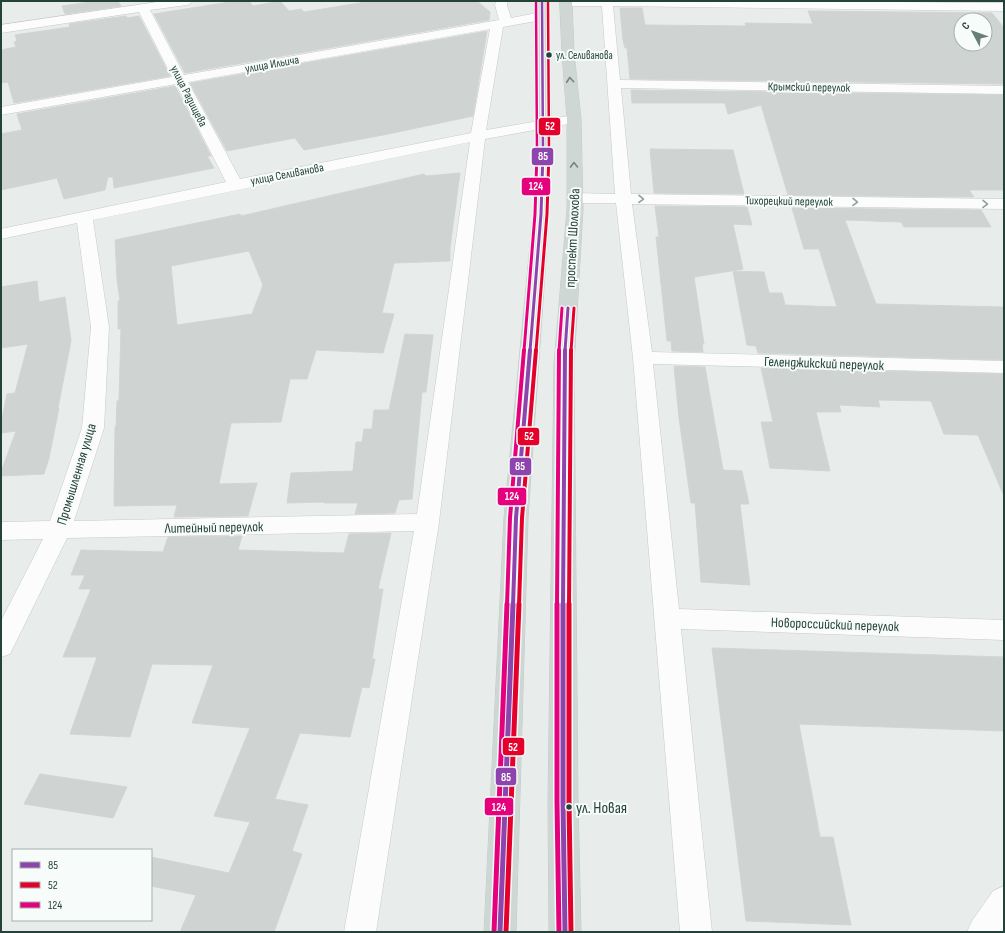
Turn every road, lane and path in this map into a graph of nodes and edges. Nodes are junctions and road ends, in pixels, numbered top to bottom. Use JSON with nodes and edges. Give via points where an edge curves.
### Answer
{"nodes":[{"id":1,"x":187,"y":1,"type":"edge"},
{"id":2,"x":502,"y":1,"type":"edge"},
{"id":3,"x":542,"y":1,"type":"edge"},
{"id":4,"x":566,"y":2,"type":"edge"},
{"id":5,"x":607,"y":2,"type":"edge"},
{"id":6,"x":1004,"y":7,"type":"edge"},
{"id":7,"x":143,"y":8,"type":"junction"},
{"id":8,"x":542,"y":16,"type":"junction"},
{"id":9,"x":502,"y":23,"type":"junction"},
{"id":10,"x":1,"y":29,"type":"edge"},
{"id":11,"x":180,"y":80,"type":"junction"},
{"id":12,"x":614,"y":84,"type":"junction"},
{"id":13,"x":1004,"y":90,"type":"edge"},
{"id":14,"x":1,"y":111,"type":"edge"},
{"id":15,"x":574,"y":119,"type":"junction"},
{"id":16,"x":544,"y":123,"type":"junction"},
{"id":17,"x":478,"y":136,"type":"junction"},
{"id":18,"x":235,"y":185,"type":"junction"},
{"id":19,"x":574,"y":198,"type":"junction"},
{"id":20,"x":623,"y":198,"type":"junction"},
{"id":21,"x":1004,"y":204,"type":"edge"},
{"id":22,"x":84,"y":217,"type":"junction"},
{"id":23,"x":1,"y":234,"type":"edge"},
{"id":24,"x":643,"y":358,"type":"junction"},
{"id":25,"x":1004,"y":367,"type":"edge"},
{"id":26,"x":427,"y":522,"type":"junction"},
{"id":27,"x":59,"y":530,"type":"junction"},
{"id":28,"x":1,"y":531,"type":"edge"},
{"id":29,"x":667,"y":619,"type":"junction"},
{"id":30,"x":1004,"y":630,"type":"edge"},
{"id":31,"x":1,"y":648,"type":"edge"},
{"id":32,"x":1004,"y":902,"type":"edge"},
{"id":33,"x":360,"y":932,"type":"edge"},
{"id":34,"x":500,"y":932,"type":"edge"},
{"id":35,"x":566,"y":932,"type":"edge"},
{"id":36,"x":696,"y":932,"type":"edge"},
{"id":37,"x":983,"y":932,"type":"edge"}],
"edges":[{"from":1,"to":7,"type":"street"},
{"from":2,"to":9,"type":"street"},
{"from":3,"to":8,"type":"main road"},
{"from":4,"to":5,"type":"street"},
{"from":15,"to":4,"type":"main road","name":"проспект Шолохова","one_way":true},
{"from":5,"to":6,"type":"street"},
{"from":5,"to":12,"type":"street"},
{"from":7,"to":10,"type":"street"},
{"from":7,"to":11,"type":"street","name":"улица Радищева"},
{"from":8,"to":9,"type":"street","name":"улица Ильича"},
{"from":8,"to":16,"type":"main road"},
{"from":9,"to":11,"type":"street","name":"улица Ильича"},
{"from":9,"to":17,"type":"street"},
{"from":11,"to":14,"type":"street","name":"улица Ильича"},
{"from":11,"to":18,"type":"street","name":"улица Радищева"},
{"from":12,"to":13,"type":"street","name":"Крымский переулок"},
{"from":12,"to":20,"type":"street"},
{"from":15,"to":16,"type":"street","name":"улица Селиванова"},
{"from":19,"to":15,"type":"main road","name":"проспект Шолохова","one_way":true},
{"from":16,"to":17,"type":"street","name":"улица Селиванова"},
{"from":16,"to":34,"type":"main road","via":[[541,214],[516,518]]},
{"from":17,"to":18,"type":"street","name":"улица Селиванова"},
{"from":17,"to":26,"type":"street"},
{"from":18,"to":22,"type":"street","name":"улица Селиванова"},
{"from":19,"to":20,"type":"street","name":"Тихорецкий переулок"},
{"from":19,"to":35,"type":"main road","name":"проспект Шолохова","via":[[575,215],[564,365],[563,802]]},
{"from":20,"to":21,"type":"street","name":"Тихорецкий переулок","one_way":true},
{"from":20,"to":24,"type":"street"},
{"from":22,"to":23,"type":"street","name":"улица Селиванова"},
{"from":22,"to":27,"type":"street","name":"Промышленная улица","via":[[100,327],[93,428]]},
{"from":24,"to":25,"type":"street","name":"Геленджикский переулок"},
{"from":24,"to":29,"type":"street"},
{"from":26,"to":27,"type":"street","name":"Литейный переулок"},
{"from":26,"to":33,"type":"street"},
{"from":27,"to":28,"type":"street","name":"Литейный переулок"},
{"from":27,"to":31,"type":"street","name":"Промышленная улица"},
{"from":29,"to":30,"type":"street","name":"Новороссийский переулок"},
{"from":29,"to":36,"type":"street"},
{"from":32,"to":37,"type":"street"}]}
